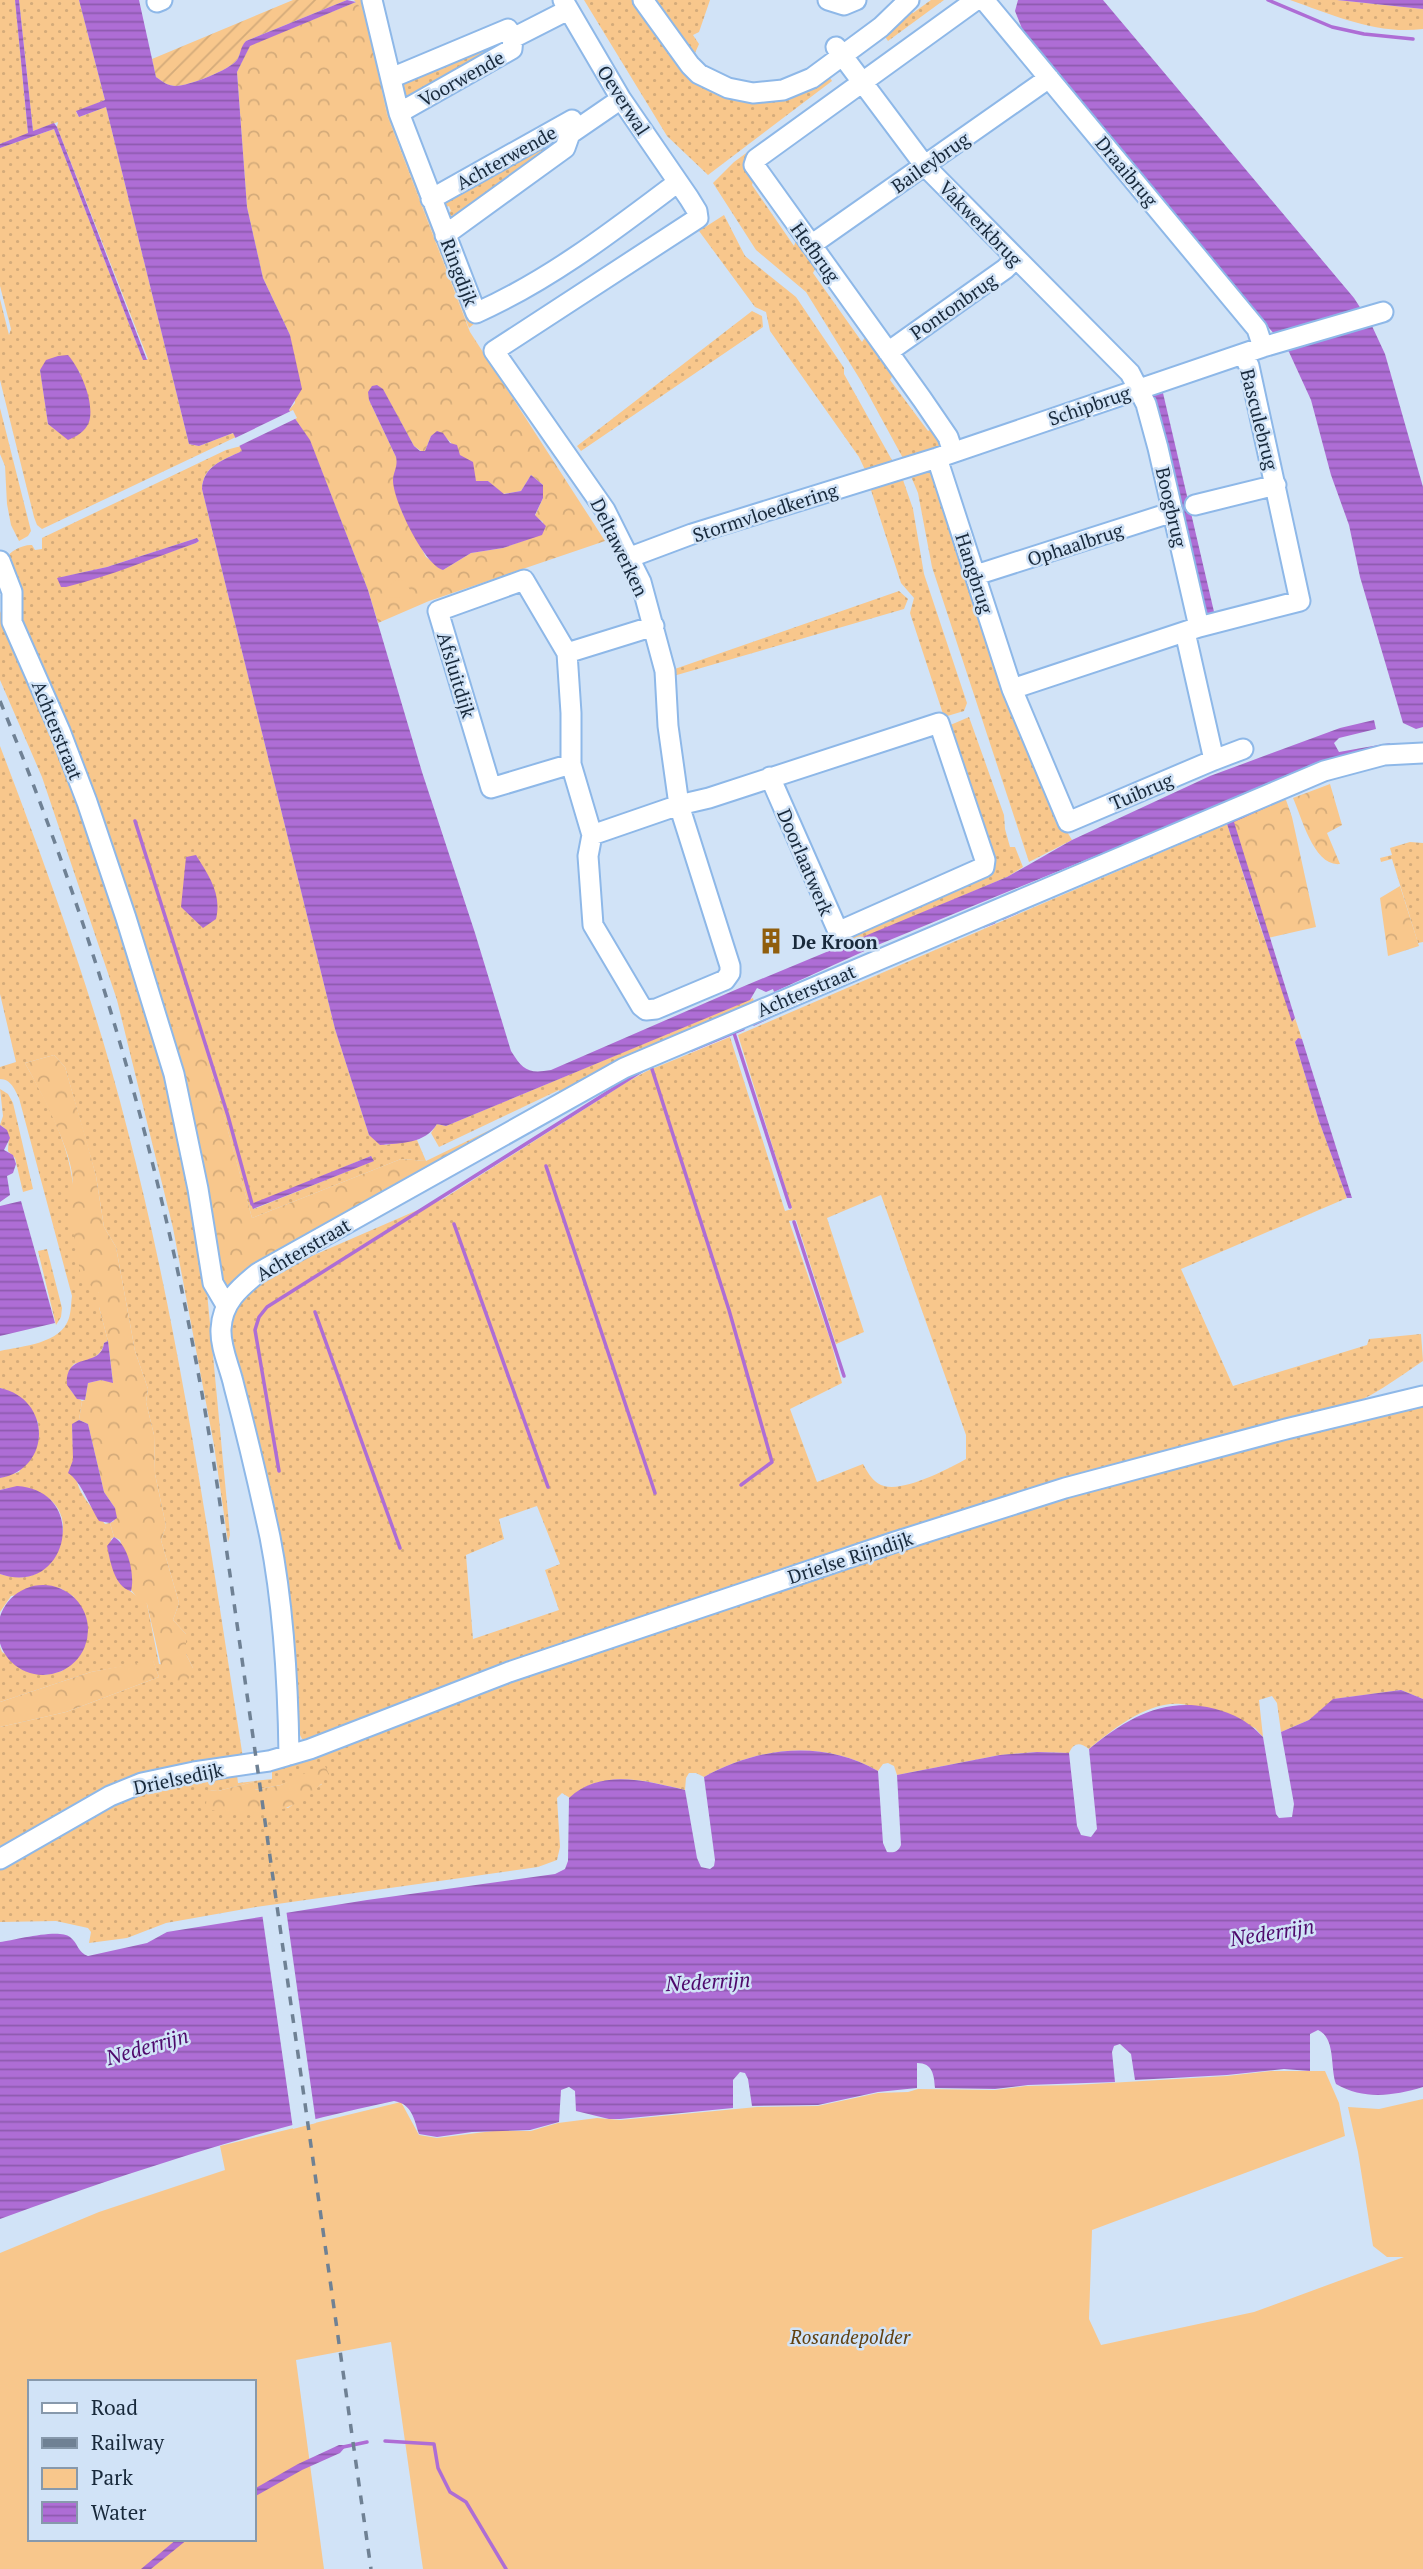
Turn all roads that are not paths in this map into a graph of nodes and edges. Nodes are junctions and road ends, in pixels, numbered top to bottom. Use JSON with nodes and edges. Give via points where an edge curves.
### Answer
{"nodes":[{"id":1,"x":372,"y":0,"type":"edge"},
{"id":2,"x":643,"y":0,"type":"edge"},
{"id":3,"x":828,"y":0,"type":"edge"},
{"id":4,"x":856,"y":0,"type":"edge"},
{"id":5,"x":976,"y":0,"type":"edge"},
{"id":6,"x":984,"y":0,"type":"edge"},
{"id":7,"x":907,"y":1,"type":"edge"},
{"id":8,"x":565,"y":5,"type":"edge"},
{"id":9,"x":512,"y":44,"type":"junction"},
{"id":10,"x":839,"y":52,"type":"junction"},
{"id":11,"x":391,"y":78,"type":"junction"},
{"id":12,"x":1049,"y":78,"type":"junction"},
{"id":13,"x":861,"y":83,"type":"junction"},
{"id":14,"x":621,"y":99,"type":"junction"},
{"id":15,"x":400,"y":113,"type":"junction"},
{"id":16,"x":578,"y":129,"type":"junction"},
{"id":17,"x":925,"y":166,"type":"junction"},
{"id":18,"x":684,"y":190,"type":"junction"},
{"id":19,"x":431,"y":199,"type":"junction"},
{"id":20,"x":445,"y":235,"type":"junction"},
{"id":21,"x":811,"y":245,"type":"junction"},
{"id":22,"x":1015,"y":259,"type":"junction"},
{"id":23,"x":1378,"y":313,"type":"dead end"},
{"id":24,"x":1269,"y":345,"type":"junction"},
{"id":25,"x":888,"y":352,"type":"junction"},
{"id":26,"x":1243,"y":354,"type":"junction"},
{"id":27,"x":1139,"y":388,"type":"junction"},
{"id":28,"x":945,"y":455,"type":"junction"},
{"id":29,"x":902,"y":468,"type":"joint"},
{"id":30,"x":1276,"y":485,"type":"junction"},
{"id":31,"x":1195,"y":505,"type":"dead end"},
{"id":32,"x":1173,"y":512,"type":"junction"},
{"id":33,"x":628,"y":558,"type":"junction"},
{"id":34,"x":0,"y":561,"type":"edge"},
{"id":35,"x":976,"y":575,"type":"junction"},
{"id":36,"x":654,"y":626,"type":"junction"},
{"id":37,"x":1192,"y":630,"type":"junction"},
{"id":38,"x":567,"y":653,"type":"junction"},
{"id":39,"x":1012,"y":689,"type":"junction"},
{"id":40,"x":1242,"y":749,"type":"dead end"},
{"id":41,"x":1423,"y":753,"type":"edge"},
{"id":42,"x":1214,"y":761,"type":"junction"},
{"id":43,"x":570,"y":764,"type":"junction"},
{"id":44,"x":770,"y":777,"type":"junction"},
{"id":45,"x":679,"y":806,"type":"junction"},
{"id":46,"x":1068,"y":822,"type":"joint"},
{"id":47,"x":592,"y":835,"type":"junction"},
{"id":48,"x":226,"y":1305,"type":"junction"},
{"id":49,"x":1423,"y":1396,"type":"edge"},
{"id":50,"x":289,"y":1755,"type":"junction"},
{"id":51,"x":0,"y":1859,"type":"edge"}],
"edges":[{"from":1,"to":11,"type":"street","name":"Ringdijk"},
{"from":2,"to":10,"type":"street","via":[[682,51],[728,77],[766,81],[789,77]]},
{"from":3,"to":4,"type":"street","via":[[844,5]]},
{"from":5,"to":13,"type":"street"},
{"from":6,"to":12,"type":"street","name":"Draaibrug"},
{"from":7,"to":10,"type":"street","via":[[889,9]]},
{"from":8,"to":9,"type":"street","name":"Voorwende"},
{"from":8,"to":14,"type":"street","name":"Oeverwal"},
{"from":9,"to":11,"type":"street","name":"Voorwende","via":[[509,29]]},
{"from":9,"to":15,"type":"street","name":"Voorwende"},
{"from":10,"to":13,"type":"street","name":"Vakwerkbrug"},
{"from":11,"to":15,"type":"street","name":"Ringdijk"},
{"from":12,"to":17,"type":"street","name":"Baileybrug"},
{"from":12,"to":24,"type":"street","name":"Draaibrug"},
{"from":13,"to":17,"type":"street","name":"Vakwerkbrug"},
{"from":13,"to":21,"type":"street","name":"Hefbrug","via":[[756,159],[754,165]]},
{"from":14,"to":16,"type":"street","name":"Achterwende"},
{"from":14,"to":18,"type":"street","name":"Oeverwal"},
{"from":15,"to":19,"type":"street","name":"Ringdijk"},
{"from":16,"to":19,"type":"street","name":"Achterwende","via":[[572,120]]},
{"from":16,"to":20,"type":"street","name":"Achterwende","via":[[570,134],[565,148]]},
{"from":17,"to":21,"type":"street","name":"Baileybrug"},
{"from":17,"to":22,"type":"street","name":"Vakwerkbrug"},
{"from":18,"to":20,"type":"street","name":"Ringdijk","via":[[540,281],[476,313]]},
{"from":18,"to":33,"type":"street","name":"Deltawerken","via":[[698,218],[494,351],[605,510]]},
{"from":19,"to":20,"type":"street","name":"Ringdijk"},
{"from":21,"to":25,"type":"street","name":"Hefbrug"},
{"from":22,"to":25,"type":"street","name":"Pontonbrug"},
{"from":22,"to":27,"type":"street","name":"Vakwerkbrug"},
{"from":23,"to":24,"type":"street","name":"Schipbrug"},
{"from":24,"to":26,"type":"street","name":"Schipbrug"},
{"from":25,"to":28,"type":"street","name":"Hefbrug","via":[[948,438]]},
{"from":26,"to":27,"type":"street","name":"Schipbrug"},
{"from":26,"to":30,"type":"street","name":"Basculebrug"},
{"from":27,"to":28,"type":"street","name":"Schipbrug"},
{"from":27,"to":32,"type":"street","name":"Boogbrug"},
{"from":28,"to":29,"type":"street","name":"Schipbrug"},
{"from":28,"to":35,"type":"street","name":"Hangbrug"},
{"from":29,"to":33,"type":"street","name":"Stormvloedkering"},
{"from":30,"to":31,"type":"street","name":"Basculebrug"},
{"from":30,"to":37,"type":"street","name":"Basculebrug","via":[[1300,601]]},
{"from":32,"to":35,"type":"street","name":"Ophaalbrug"},
{"from":32,"to":37,"type":"street","name":"Boogbrug"},
{"from":33,"to":36,"type":"street","name":"Deltawerken","via":[[641,582]]},
{"from":34,"to":48,"type":"street","name":"Achterstraat","via":[[12,592],[12,622],[60,731],[127,918],[174,1074],[213,1283]]},
{"from":35,"to":39,"type":"street","name":"Hangbrug"},
{"from":36,"to":38,"type":"street"},
{"from":36,"to":45,"type":"street","name":"Deltawerken","via":[[665,671]]},
{"from":37,"to":39,"type":"street"},
{"from":37,"to":42,"type":"street"},
{"from":38,"to":43,"type":"street","name":"Afsluitdijk"},
{"from":38,"to":43,"type":"street","name":"Afsluitdijk","via":[[524,580],[438,611],[491,788]]},
{"from":39,"to":46,"type":"street","name":"Hangbrug"},
{"from":40,"to":42,"type":"street","name":"Tuibrug"},
{"from":41,"to":48,"type":"street","name":"Achterstraat","via":[[1384,755],[1324,771],[624,1068],[258,1273],[238,1288]]},
{"from":42,"to":46,"type":"street","name":"Tuibrug"},
{"from":43,"to":47,"type":"street","name":"Afsluitdijk"},
{"from":44,"to":44,"type":"street","name":"Doorlaatwerk","via":[[939,723],[984,867],[842,930],[834,926]]},
{"from":44,"to":45,"type":"street"},
{"from":45,"to":47,"type":"street"},
{"from":45,"to":47,"type":"street","name":"Deltawerken","via":[[730,973],[725,980],[656,1009],[642,1006],[593,925],[588,856]]},
{"from":48,"to":50,"type":"street","via":[[223,1349],[270,1538],[280,1608],[288,1673]]},
{"from":49,"to":50,"type":"street","name":"Drielse Rijndijk","via":[[1026,1500],[534,1663]]},
{"from":50,"to":51,"type":"street","name":"Drielsedijk","via":[[134,1786]]}]}
